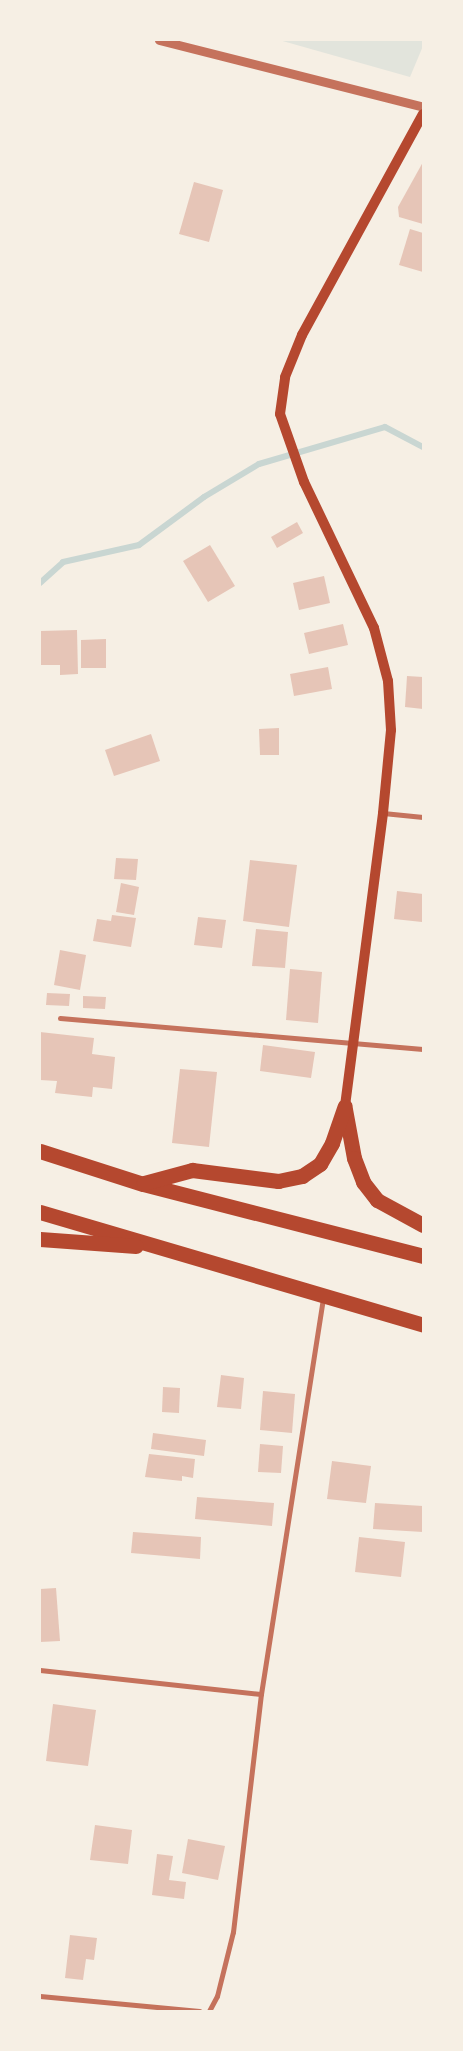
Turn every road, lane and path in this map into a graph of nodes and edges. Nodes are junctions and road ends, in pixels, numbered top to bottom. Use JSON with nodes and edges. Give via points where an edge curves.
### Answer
{"nodes":[{"id":1,"x":159,"y":40,"type":"edge"},
{"id":2,"x":423,"y":107,"type":"edge"},
{"id":3,"x":423,"y":114,"type":"edge"},
{"id":4,"x":383,"y":813,"type":"junction"},
{"id":5,"x":423,"y":817,"type":"edge"},
{"id":6,"x":60,"y":1018,"type":"dead end"},
{"id":7,"x":354,"y":1043,"type":"junction"},
{"id":8,"x":423,"y":1049,"type":"edge"},
{"id":9,"x":345,"y":1106,"type":"junction"},
{"id":10,"x":40,"y":1151,"type":"edge"},
{"id":11,"x":143,"y":1184,"type":"junction"},
{"id":12,"x":40,"y":1212,"type":"edge"},
{"id":13,"x":423,"y":1225,"type":"edge"},
{"id":14,"x":40,"y":1239,"type":"edge"},
{"id":15,"x":162,"y":1247,"type":"junction"},
{"id":16,"x":423,"y":1256,"type":"edge"},
{"id":17,"x":323,"y":1297,"type":"junction"},
{"id":18,"x":423,"y":1325,"type":"edge"},
{"id":19,"x":40,"y":1670,"type":"edge"},
{"id":20,"x":261,"y":1694,"type":"junction"},
{"id":21,"x":40,"y":1996,"type":"edge"},
{"id":22,"x":199,"y":2011,"type":"edge"},
{"id":23,"x":210,"y":2011,"type":"edge"}],
"edges":[{"from":1,"to":2,"type":"street"},
{"from":3,"to":4,"type":"main road","via":[[302,335],[285,377],[280,414],[304,482],[374,628],[388,680],[391,730]]},
{"from":4,"to":5,"type":"street"},
{"from":4,"to":7,"type":"main road"},
{"from":6,"to":7,"type":"street"},
{"from":7,"to":8,"type":"street"},
{"from":7,"to":9,"type":"main road"},
{"from":9,"to":11,"type":"highway","via":[[332,1143],[320,1164],[302,1176],[278,1181],[192,1170]]},
{"from":9,"to":13,"type":"highway","via":[[354,1158],[363,1182],[377,1200]]},
{"from":10,"to":11,"type":"highway"},
{"from":11,"to":16,"type":"highway"},
{"from":12,"to":15,"type":"highway"},
{"from":14,"to":15,"type":"highway"},
{"from":15,"to":17,"type":"highway"},
{"from":17,"to":18,"type":"highway"},
{"from":17,"to":20,"type":"street"},
{"from":19,"to":20,"type":"street"},
{"from":20,"to":23,"type":"street","via":[[233,1932],[217,1996]]},
{"from":21,"to":22,"type":"street"}]}
